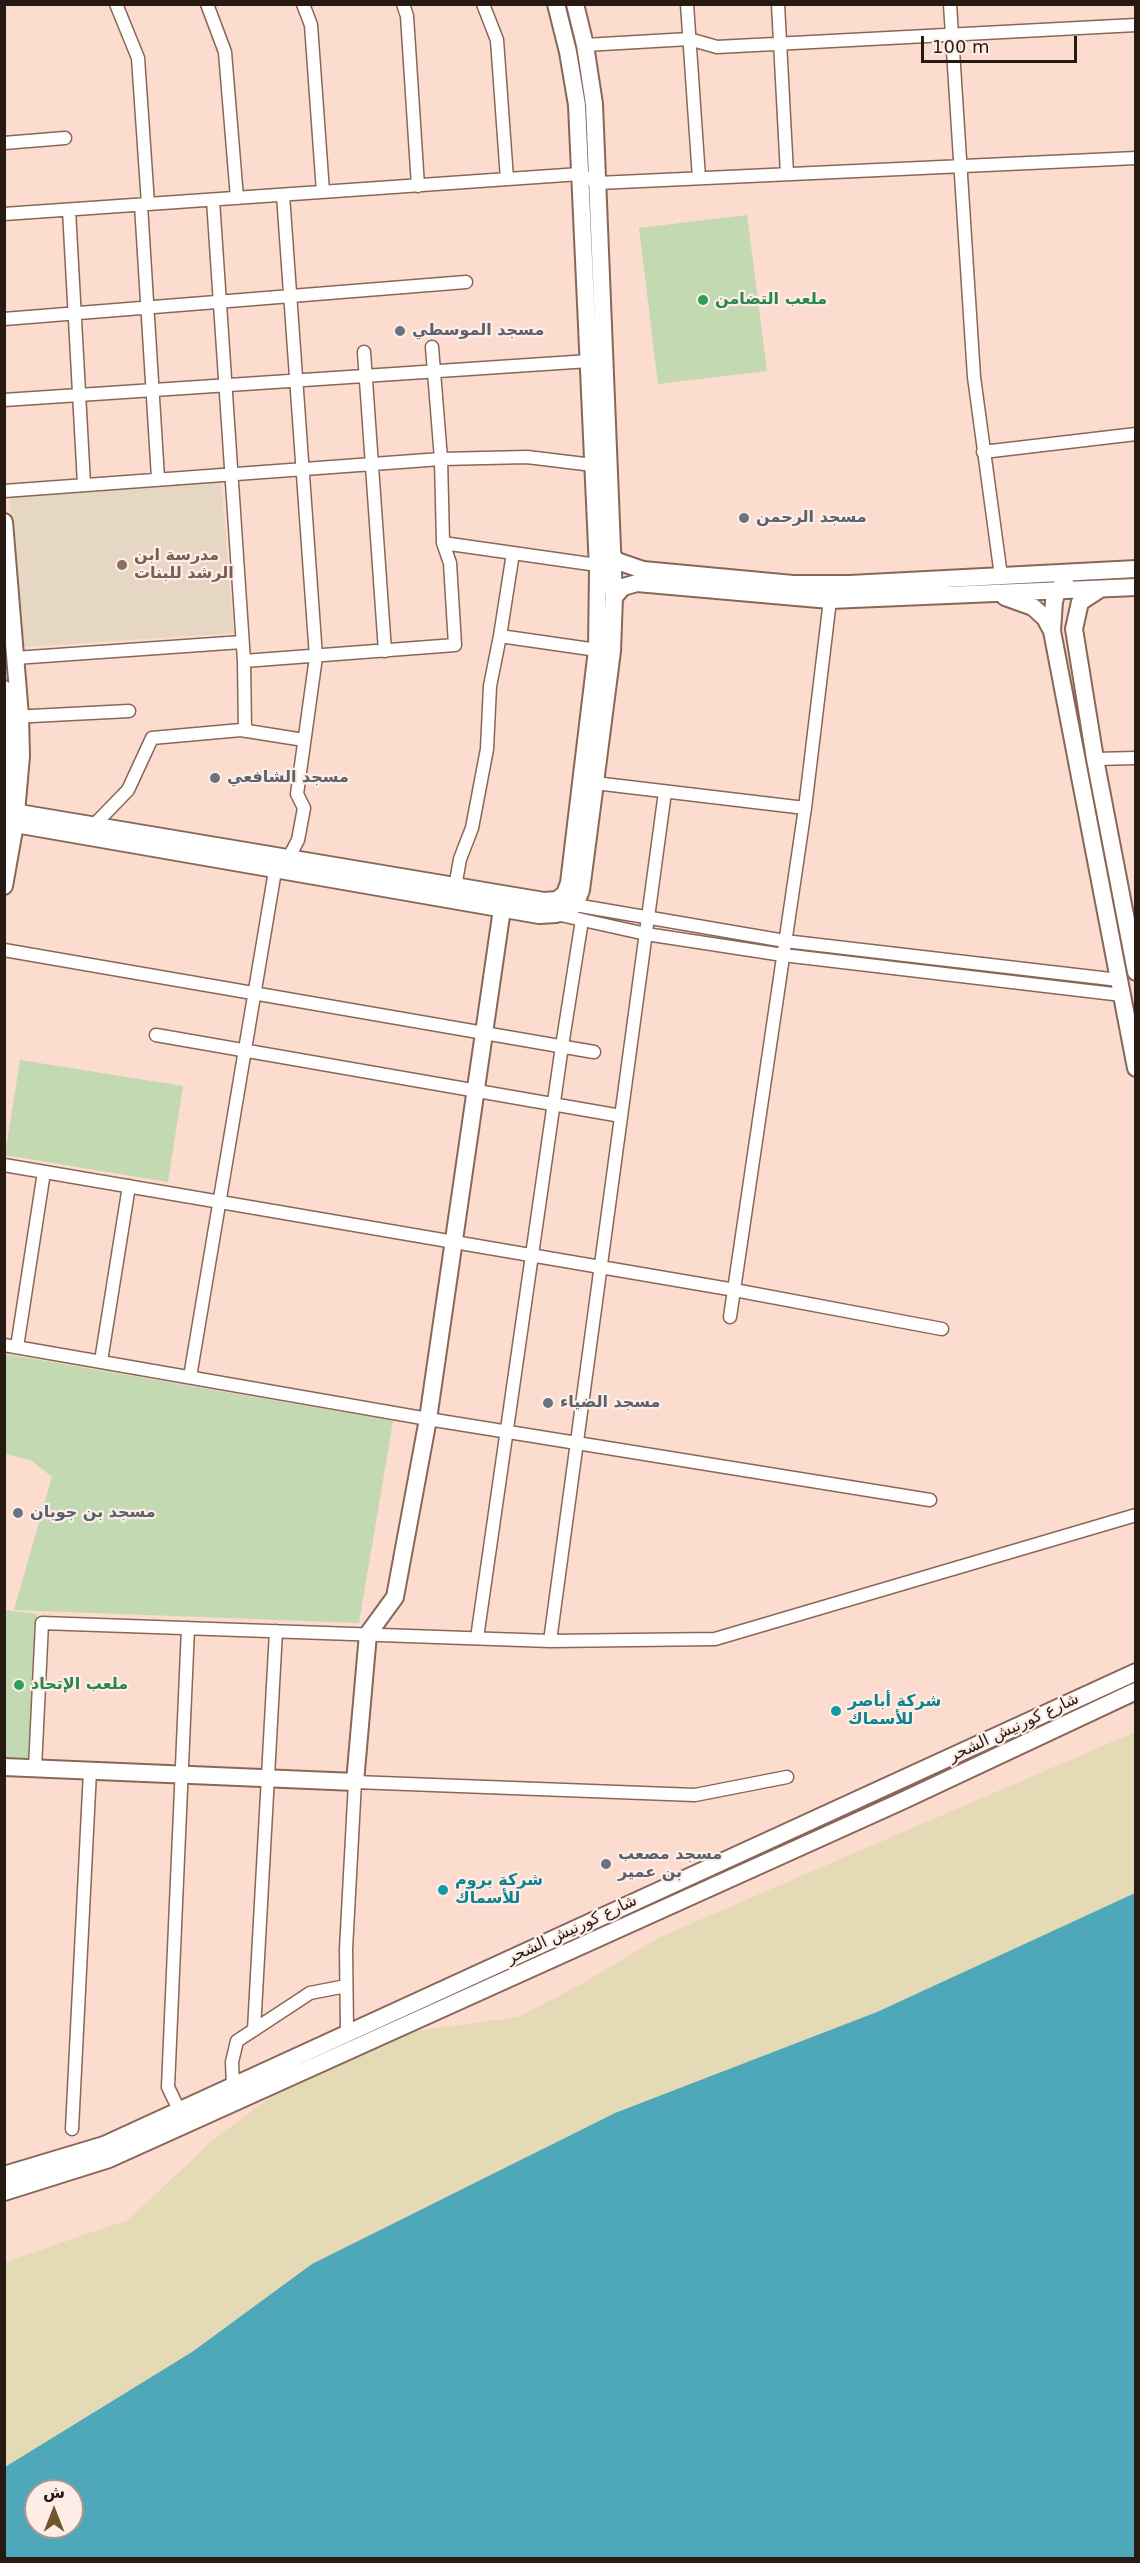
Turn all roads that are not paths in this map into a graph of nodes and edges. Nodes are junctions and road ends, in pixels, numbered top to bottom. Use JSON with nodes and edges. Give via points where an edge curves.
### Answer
{"nodes":[{"id":1,"x":116,"y":4,"type":"edge"},
{"id":2,"x":207,"y":4,"type":"edge"},
{"id":3,"x":303,"y":4,"type":"edge"},
{"id":4,"x":403,"y":4,"type":"edge"},
{"id":5,"x":483,"y":4,"type":"edge"},
{"id":6,"x":556,"y":4,"type":"edge"},
{"id":7,"x":574,"y":4,"type":"edge"},
{"id":8,"x":687,"y":4,"type":"edge"},
{"id":9,"x":778,"y":4,"type":"edge"},
{"id":10,"x":950,"y":4,"type":"edge"},
{"id":11,"x":1136,"y":25,"type":"edge"},
{"id":12,"x":953,"y":36,"type":"junction"},
{"id":13,"x":689,"y":39,"type":"junction"},
{"id":14,"x":780,"y":44,"type":"junction"},
{"id":15,"x":585,"y":45,"type":"junction"},
{"id":16,"x":65,"y":138,"type":"dead end"},
{"id":17,"x":4,"y":143,"type":"edge"},
{"id":18,"x":1136,"y":158,"type":"edge"},
{"id":19,"x":959,"y":166,"type":"junction"},
{"id":20,"x":580,"y":174,"type":"junction"},
{"id":21,"x":787,"y":174,"type":"junction"},
{"id":22,"x":699,"y":178,"type":"junction"},
{"id":23,"x":507,"y":180,"type":"junction"},
{"id":24,"x":598,"y":183,"type":"junction"},
{"id":25,"x":418,"y":186,"type":"junction"},
{"id":26,"x":323,"y":192,"type":"junction"},
{"id":27,"x":283,"y":195,"type":"junction"},
{"id":28,"x":237,"y":198,"type":"junction"},
{"id":29,"x":213,"y":200,"type":"junction"},
{"id":30,"x":144,"y":205,"type":"junction"},
{"id":31,"x":69,"y":210,"type":"junction"},
{"id":32,"x":4,"y":214,"type":"edge"},
{"id":33,"x":466,"y":282,"type":"dead end"},
{"id":34,"x":290,"y":296,"type":"junction"},
{"id":35,"x":220,"y":302,"type":"junction"},
{"id":36,"x":147,"y":308,"type":"junction"},
{"id":37,"x":75,"y":313,"type":"junction"},
{"id":38,"x":4,"y":319,"type":"edge"},
{"id":39,"x":432,"y":347,"type":"dead end"},
{"id":40,"x":364,"y":352,"type":"dead end"},
{"id":41,"x":589,"y":361,"type":"junction"},
{"id":42,"x":434,"y":372,"type":"junction"},
{"id":43,"x":365,"y":377,"type":"junction"},
{"id":44,"x":296,"y":382,"type":"junction"},
{"id":45,"x":226,"y":387,"type":"junction"},
{"id":46,"x":153,"y":391,"type":"junction"},
{"id":47,"x":80,"y":395,"type":"junction"},
{"id":48,"x":4,"y":400,"type":"edge"},
{"id":49,"x":1136,"y":434,"type":"edge"},
{"id":50,"x":983,"y":452,"type":"junction"},
{"id":51,"x":441,"y":459,"type":"junction"},
{"id":52,"x":372,"y":463,"type":"junction"},
{"id":53,"x":593,"y":465,"type":"junction"},
{"id":54,"x":302,"y":468,"type":"junction"},
{"id":55,"x":231,"y":473,"type":"junction"},
{"id":56,"x":158,"y":478,"type":"junction"},
{"id":57,"x":84,"y":484,"type":"junction"},
{"id":58,"x":4,"y":491,"type":"edge"},
{"id":59,"x":4,"y":522,"type":"edge"},
{"id":60,"x":443,"y":543,"type":"junction"},
{"id":61,"x":607,"y":548,"type":"junction"},
{"id":62,"x":513,"y":554,"type":"junction"},
{"id":63,"x":597,"y":565,"type":"junction"},
{"id":64,"x":1136,"y":569,"type":"edge"},
{"id":65,"x":1076,"y":572,"type":"junction"},
{"id":66,"x":1040,"y":574,"type":"junction"},
{"id":67,"x":1001,"y":576,"type":"junction"},
{"id":68,"x":679,"y":580,"type":"junction"},
{"id":69,"x":1136,"y":587,"type":"edge"},
{"id":70,"x":1104,"y":588,"type":"junction"},
{"id":71,"x":1058,"y":590,"type":"junction"},
{"id":72,"x":996,"y":594,"type":"junction"},
{"id":73,"x":614,"y":597,"type":"junction"},
{"id":74,"x":830,"y":600,"type":"junction"},
{"id":75,"x":1074,"y":629,"type":"junction"},
{"id":76,"x":1052,"y":631,"type":"junction"},
{"id":77,"x":500,"y":636,"type":"junction"},
{"id":78,"x":242,"y":642,"type":"junction"},
{"id":79,"x":597,"y":650,"type":"junction"},
{"id":80,"x":385,"y":651,"type":"junction"},
{"id":81,"x":316,"y":657,"type":"junction"},
{"id":82,"x":15,"y":658,"type":"junction"},
{"id":83,"x":244,"y":661,"type":"junction"},
{"id":84,"x":4,"y":689,"type":"edge"},
{"id":85,"x":129,"y":711,"type":"dead end"},
{"id":86,"x":10,"y":717,"type":"edge"},
{"id":87,"x":245,"y":731,"type":"junction"},
{"id":88,"x":304,"y":740,"type":"junction"},
{"id":89,"x":6,"y":744,"type":"edge"},
{"id":90,"x":1136,"y":758,"type":"edge"},
{"id":91,"x":1095,"y":759,"type":"junction"},
{"id":92,"x":595,"y":783,"type":"junction"},
{"id":93,"x":665,"y":792,"type":"junction"},
{"id":94,"x":1102,"y":796,"type":"junction"},
{"id":95,"x":1084,"y":799,"type":"junction"},
{"id":96,"x":805,"y":808,"type":"junction"},
{"id":97,"x":8,"y":816,"type":"edge"},
{"id":98,"x":94,"y":825,"type":"junction"},
{"id":99,"x":288,"y":859,"type":"junction"},
{"id":100,"x":275,"y":871,"type":"junction"},
{"id":101,"x":4,"y":886,"type":"edge"},
{"id":102,"x":455,"y":887,"type":"junction"},
{"id":103,"x":502,"y":909,"type":"junction"},
{"id":104,"x":579,"y":912,"type":"junction"},
{"id":105,"x":648,"y":919,"type":"junction"},
{"id":106,"x":646,"y":934,"type":"junction"},
{"id":107,"x":785,"y":941,"type":"junction"},
{"id":108,"x":4,"y":950,"type":"edge"},
{"id":109,"x":783,"y":956,"type":"junction"},
{"id":110,"x":1136,"y":972,"type":"edge"},
{"id":111,"x":1120,"y":988,"type":"junction"},
{"id":112,"x":255,"y":992,"type":"junction"},
{"id":113,"x":484,"y":1032,"type":"junction"},
{"id":114,"x":156,"y":1035,"type":"dead end"},
{"id":115,"x":562,"y":1046,"type":"junction"},
{"id":116,"x":245,"y":1050,"type":"junction"},
{"id":117,"x":594,"y":1052,"type":"dead end"},
{"id":118,"x":1136,"y":1068,"type":"edge"},
{"id":119,"x":476,"y":1091,"type":"junction"},
{"id":120,"x":554,"y":1104,"type":"junction"},
{"id":121,"x":621,"y":1116,"type":"junction"},
{"id":122,"x":4,"y":1165,"type":"edge"},
{"id":123,"x":44,"y":1172,"type":"junction"},
{"id":124,"x":129,"y":1186,"type":"junction"},
{"id":125,"x":220,"y":1202,"type":"junction"},
{"id":126,"x":454,"y":1241,"type":"junction"},
{"id":127,"x":532,"y":1255,"type":"junction"},
{"id":128,"x":601,"y":1267,"type":"junction"},
{"id":129,"x":734,"y":1290,"type":"junction"},
{"id":130,"x":730,"y":1317,"type":"dead end"},
{"id":131,"x":942,"y":1329,"type":"dead end"},
{"id":132,"x":11,"y":1346,"type":"edge"},
{"id":133,"x":101,"y":1361,"type":"junction"},
{"id":134,"x":190,"y":1377,"type":"junction"},
{"id":135,"x":428,"y":1419,"type":"junction"},
{"id":136,"x":507,"y":1432,"type":"junction"},
{"id":137,"x":577,"y":1443,"type":"junction"},
{"id":138,"x":930,"y":1500,"type":"dead end"},
{"id":139,"x":1136,"y":1515,"type":"edge"},
{"id":140,"x":188,"y":1628,"type":"junction"},
{"id":141,"x":276,"y":1631,"type":"junction"},
{"id":142,"x":368,"y":1635,"type":"junction"},
{"id":143,"x":477,"y":1638,"type":"junction"},
{"id":144,"x":550,"y":1641,"type":"junction"},
{"id":145,"x":1136,"y":1672,"type":"edge"},
{"id":146,"x":1136,"y":1691,"type":"edge"},
{"id":147,"x":4,"y":1767,"type":"edge"},
{"id":148,"x":35,"y":1768,"type":"junction"},
{"id":149,"x":90,"y":1771,"type":"junction"},
{"id":150,"x":182,"y":1775,"type":"junction"},
{"id":151,"x":787,"y":1777,"type":"dead end"},
{"id":152,"x":269,"y":1779,"type":"junction"},
{"id":153,"x":355,"y":1782,"type":"junction"},
{"id":154,"x":892,"y":1784,"type":"junction"},
{"id":155,"x":902,"y":1801,"type":"junction"},
{"id":156,"x":516,"y":1956,"type":"junction"},
{"id":157,"x":525,"y":1973,"type":"junction"},
{"id":158,"x":346,"y":1986,"type":"junction"},
{"id":159,"x":254,"y":2030,"type":"junction"},
{"id":160,"x":347,"y":2032,"type":"junction"},
{"id":161,"x":233,"y":2085,"type":"junction"},
{"id":162,"x":179,"y":2110,"type":"junction"},
{"id":163,"x":72,"y":2129,"type":"dead end"},
{"id":164,"x":4,"y":2175,"type":"edge"},
{"id":165,"x":4,"y":2192,"type":"edge"}],
"edges":[{"from":1,"to":30,"type":"street","via":[[138,58]]},
{"from":2,"to":28,"type":"street","via":[[225,52]]},
{"from":3,"to":26,"type":"street","via":[[311,25]]},
{"from":4,"to":25,"type":"street","via":[[407,16]]},
{"from":5,"to":23,"type":"street","via":[[497,40]]},
{"from":6,"to":20,"type":"street","via":[[577,105]]},
{"from":7,"to":15,"type":"street"},
{"from":8,"to":13,"type":"street"},
{"from":9,"to":14,"type":"street"},
{"from":10,"to":12,"type":"street"},
{"from":11,"to":12,"type":"street"},
{"from":12,"to":14,"type":"street"},
{"from":12,"to":19,"type":"street"},
{"from":13,"to":14,"type":"street","via":[[717,46]]},
{"from":13,"to":15,"type":"street"},
{"from":13,"to":22,"type":"street"},
{"from":14,"to":21,"type":"street"},
{"from":15,"to":24,"type":"street","via":[[594,104]]},
{"from":16,"to":17,"type":"street"},
{"from":18,"to":19,"type":"street"},
{"from":19,"to":21,"type":"street"},
{"from":19,"to":50,"type":"street"},
{"from":20,"to":23,"type":"street"},
{"from":20,"to":24,"type":"street"},
{"from":20,"to":41,"type":"street"},
{"from":21,"to":22,"type":"street"},
{"from":22,"to":24,"type":"street"},
{"from":23,"to":25,"type":"street"},
{"from":24,"to":61,"type":"street"},
{"from":25,"to":26,"type":"street"},
{"from":26,"to":27,"type":"street"},
{"from":27,"to":28,"type":"street"},
{"from":27,"to":34,"type":"street"},
{"from":28,"to":29,"type":"street"},
{"from":29,"to":30,"type":"street"},
{"from":29,"to":35,"type":"street"},
{"from":30,"to":31,"type":"street"},
{"from":30,"to":36,"type":"street"},
{"from":31,"to":32,"type":"street"},
{"from":31,"to":37,"type":"street"},
{"from":33,"to":34,"type":"street"},
{"from":34,"to":35,"type":"street"},
{"from":34,"to":44,"type":"street"},
{"from":35,"to":36,"type":"street"},
{"from":35,"to":45,"type":"street"},
{"from":36,"to":37,"type":"street"},
{"from":36,"to":46,"type":"street"},
{"from":37,"to":38,"type":"street"},
{"from":37,"to":47,"type":"street"},
{"from":39,"to":42,"type":"street"},
{"from":40,"to":43,"type":"street"},
{"from":41,"to":42,"type":"street"},
{"from":41,"to":53,"type":"street"},
{"from":42,"to":43,"type":"street"},
{"from":42,"to":51,"type":"street"},
{"from":43,"to":44,"type":"street"},
{"from":43,"to":52,"type":"street"},
{"from":44,"to":45,"type":"street"},
{"from":44,"to":54,"type":"street"},
{"from":45,"to":46,"type":"street"},
{"from":45,"to":55,"type":"street"},
{"from":46,"to":47,"type":"street"},
{"from":46,"to":56,"type":"street"},
{"from":47,"to":48,"type":"street"},
{"from":47,"to":57,"type":"street"},
{"from":49,"to":50,"type":"street"},
{"from":50,"to":67,"type":"street"},
{"from":51,"to":52,"type":"street"},
{"from":51,"to":53,"type":"street","via":[[527,456]]},
{"from":51,"to":60,"type":"street"},
{"from":52,"to":54,"type":"street"},
{"from":52,"to":80,"type":"street"},
{"from":53,"to":61,"type":"street"},
{"from":54,"to":55,"type":"street"},
{"from":54,"to":81,"type":"street"},
{"from":55,"to":56,"type":"street"},
{"from":55,"to":78,"type":"street"},
{"from":56,"to":57,"type":"street"},
{"from":57,"to":58,"type":"street"},
{"from":59,"to":82,"type":"street"},
{"from":60,"to":62,"type":"street"},
{"from":60,"to":80,"type":"street","via":[[450,563],[454,645]]},
{"from":61,"to":63,"type":"street"},
{"from":61,"to":68,"type":"street","via":[[617,561]]},
{"from":61,"to":73,"type":"street"},
{"from":62,"to":63,"type":"street"},
{"from":62,"to":77,"type":"street"},
{"from":63,"to":79,"type":"street"},
{"from":64,"to":65,"type":"street"},
{"from":65,"to":66,"type":"street"},
{"from":65,"to":71,"type":"street"},
{"from":66,"to":67,"type":"street"},
{"from":66,"to":71,"type":"street"},
{"from":67,"to":68,"type":"street","via":[[850,584]]},
{"from":68,"to":73,"type":"street","via":[[637,583],[622,587]]},
{"from":68,"to":74,"type":"street"},
{"from":69,"to":70,"type":"street"},
{"from":70,"to":71,"type":"street"},
{"from":70,"to":75,"type":"street","via":[[1080,602]]},
{"from":71,"to":72,"type":"street"},
{"from":71,"to":75,"type":"street"},
{"from":71,"to":76,"type":"street"},
{"from":72,"to":74,"type":"street"},
{"from":72,"to":76,"type":"street","via":[[1033,607]]},
{"from":73,"to":92,"type":"street","via":[[612,651]]},
{"from":74,"to":96,"type":"street"},
{"from":75,"to":91,"type":"street"},
{"from":76,"to":95,"type":"street"},
{"from":77,"to":79,"type":"street"},
{"from":77,"to":102,"type":"street","via":[[490,686],[487,749],[472,828]]},
{"from":78,"to":82,"type":"street"},
{"from":78,"to":83,"type":"street"},
{"from":79,"to":102,"type":"street","via":[[565,894],[557,900],[544,901]]},
{"from":80,"to":81,"type":"street"},
{"from":81,"to":83,"type":"street"},
{"from":81,"to":88,"type":"street"},
{"from":82,"to":86,"type":"street"},
{"from":83,"to":87,"type":"street"},
{"from":84,"to":86,"type":"street"},
{"from":85,"to":86,"type":"street"},
{"from":86,"to":89,"type":"street"},
{"from":86,"to":97,"type":"street","via":[[21,756]]},
{"from":87,"to":88,"type":"street"},
{"from":87,"to":98,"type":"street","via":[[152,738],[128,790]]},
{"from":88,"to":99,"type":"street","via":[[297,794],[304,808],[298,840]]},
{"from":89,"to":97,"type":"street"},
{"from":90,"to":91,"type":"street"},
{"from":91,"to":94,"type":"street"},
{"from":92,"to":93,"type":"street"},
{"from":92,"to":104,"type":"street"},
{"from":93,"to":96,"type":"street"},
{"from":93,"to":105,"type":"street"},
{"from":94,"to":95,"type":"street"},
{"from":94,"to":110,"type":"street"},
{"from":95,"to":111,"type":"street"},
{"from":96,"to":107,"type":"street"},
{"from":97,"to":98,"type":"street"},
{"from":97,"to":100,"type":"street"},
{"from":97,"to":101,"type":"street"},
{"from":98,"to":99,"type":"street"},
{"from":99,"to":102,"type":"street"},
{"from":100,"to":103,"type":"street"},
{"from":100,"to":112,"type":"street"},
{"from":103,"to":104,"type":"street","via":[[539,915]]},
{"from":103,"to":113,"type":"street"},
{"from":104,"to":105,"type":"street"},
{"from":104,"to":106,"type":"street"},
{"from":104,"to":115,"type":"street"},
{"from":105,"to":106,"type":"street"},
{"from":105,"to":107,"type":"street"},
{"from":106,"to":109,"type":"street"},
{"from":106,"to":121,"type":"street"},
{"from":107,"to":109,"type":"street"},
{"from":107,"to":111,"type":"street"},
{"from":108,"to":112,"type":"street"},
{"from":109,"to":111,"type":"street"},
{"from":109,"to":129,"type":"street"},
{"from":111,"to":118,"type":"street"},
{"from":112,"to":113,"type":"street"},
{"from":112,"to":116,"type":"street"},
{"from":113,"to":115,"type":"street"},
{"from":113,"to":119,"type":"street"},
{"from":114,"to":116,"type":"street"},
{"from":115,"to":117,"type":"street"},
{"from":115,"to":120,"type":"street"},
{"from":116,"to":119,"type":"street"},
{"from":116,"to":125,"type":"street"},
{"from":119,"to":120,"type":"street"},
{"from":119,"to":126,"type":"street"},
{"from":120,"to":121,"type":"street"},
{"from":120,"to":127,"type":"street"},
{"from":121,"to":128,"type":"street"},
{"from":122,"to":123,"type":"street"},
{"from":123,"to":124,"type":"street"},
{"from":123,"to":132,"type":"street"},
{"from":124,"to":125,"type":"street"},
{"from":124,"to":133,"type":"street"},
{"from":125,"to":126,"type":"street"},
{"from":125,"to":134,"type":"street"},
{"from":126,"to":127,"type":"street"},
{"from":126,"to":135,"type":"street"},
{"from":127,"to":128,"type":"street"},
{"from":127,"to":136,"type":"street"},
{"from":128,"to":129,"type":"street"},
{"from":128,"to":137,"type":"street"},
{"from":129,"to":130,"type":"street"},
{"from":129,"to":131,"type":"street"},
{"from":132,"to":133,"type":"street"},
{"from":133,"to":134,"type":"street"},
{"from":134,"to":135,"type":"street"},
{"from":135,"to":136,"type":"street"},
{"from":135,"to":142,"type":"street","via":[[395,1597]]},
{"from":136,"to":137,"type":"street"},
{"from":136,"to":143,"type":"street"},
{"from":137,"to":138,"type":"street"},
{"from":137,"to":144,"type":"street"},
{"from":139,"to":144,"type":"street","via":[[715,1640]]},
{"from":140,"to":141,"type":"street"},
{"from":140,"to":148,"type":"street","via":[[42,1623]]},
{"from":140,"to":150,"type":"street"},
{"from":141,"to":142,"type":"street"},
{"from":141,"to":152,"type":"street"},
{"from":142,"to":143,"type":"street"},
{"from":142,"to":153,"type":"street"},
{"from":143,"to":144,"type":"street"},
{"from":145,"to":154,"type":"street","name":"شارع كورنيش الشحر"},
{"from":146,"to":155,"type":"street","name":"شارع كورنيش الشحر"},
{"from":147,"to":148,"type":"street"},
{"from":148,"to":149,"type":"street"},
{"from":149,"to":150,"type":"street"},
{"from":149,"to":163,"type":"street"},
{"from":150,"to":152,"type":"street"},
{"from":150,"to":162,"type":"street","via":[[168,2087]]},
{"from":151,"to":153,"type":"street","via":[[696,1795]]},
{"from":152,"to":153,"type":"street"},
{"from":152,"to":159,"type":"street"},
{"from":153,"to":158,"type":"street"},
{"from":154,"to":155,"type":"street"},
{"from":154,"to":156,"type":"street","name":"شارع كورنيش الشحر"},
{"from":155,"to":157,"type":"street","name":"شارع كورنيش الشحر"},
{"from":156,"to":157,"type":"street"},
{"from":156,"to":160,"type":"street","name":"شارع كورنيش الشحر"},
{"from":157,"to":165,"type":"street","name":"شارع كورنيش الشحر","via":[[109,2159]]},
{"from":158,"to":159,"type":"street","via":[[310,1993]]},
{"from":158,"to":160,"type":"street"},
{"from":159,"to":161,"type":"street","via":[[237,2041],[232,2062]]},
{"from":160,"to":161,"type":"street","name":"شارع كورنيش الشحر"},
{"from":161,"to":162,"type":"street","name":"شارع كورنيش الشحر"},
{"from":162,"to":164,"type":"street","name":"شارع كورنيش الشحر","via":[[104,2145]]}]}
